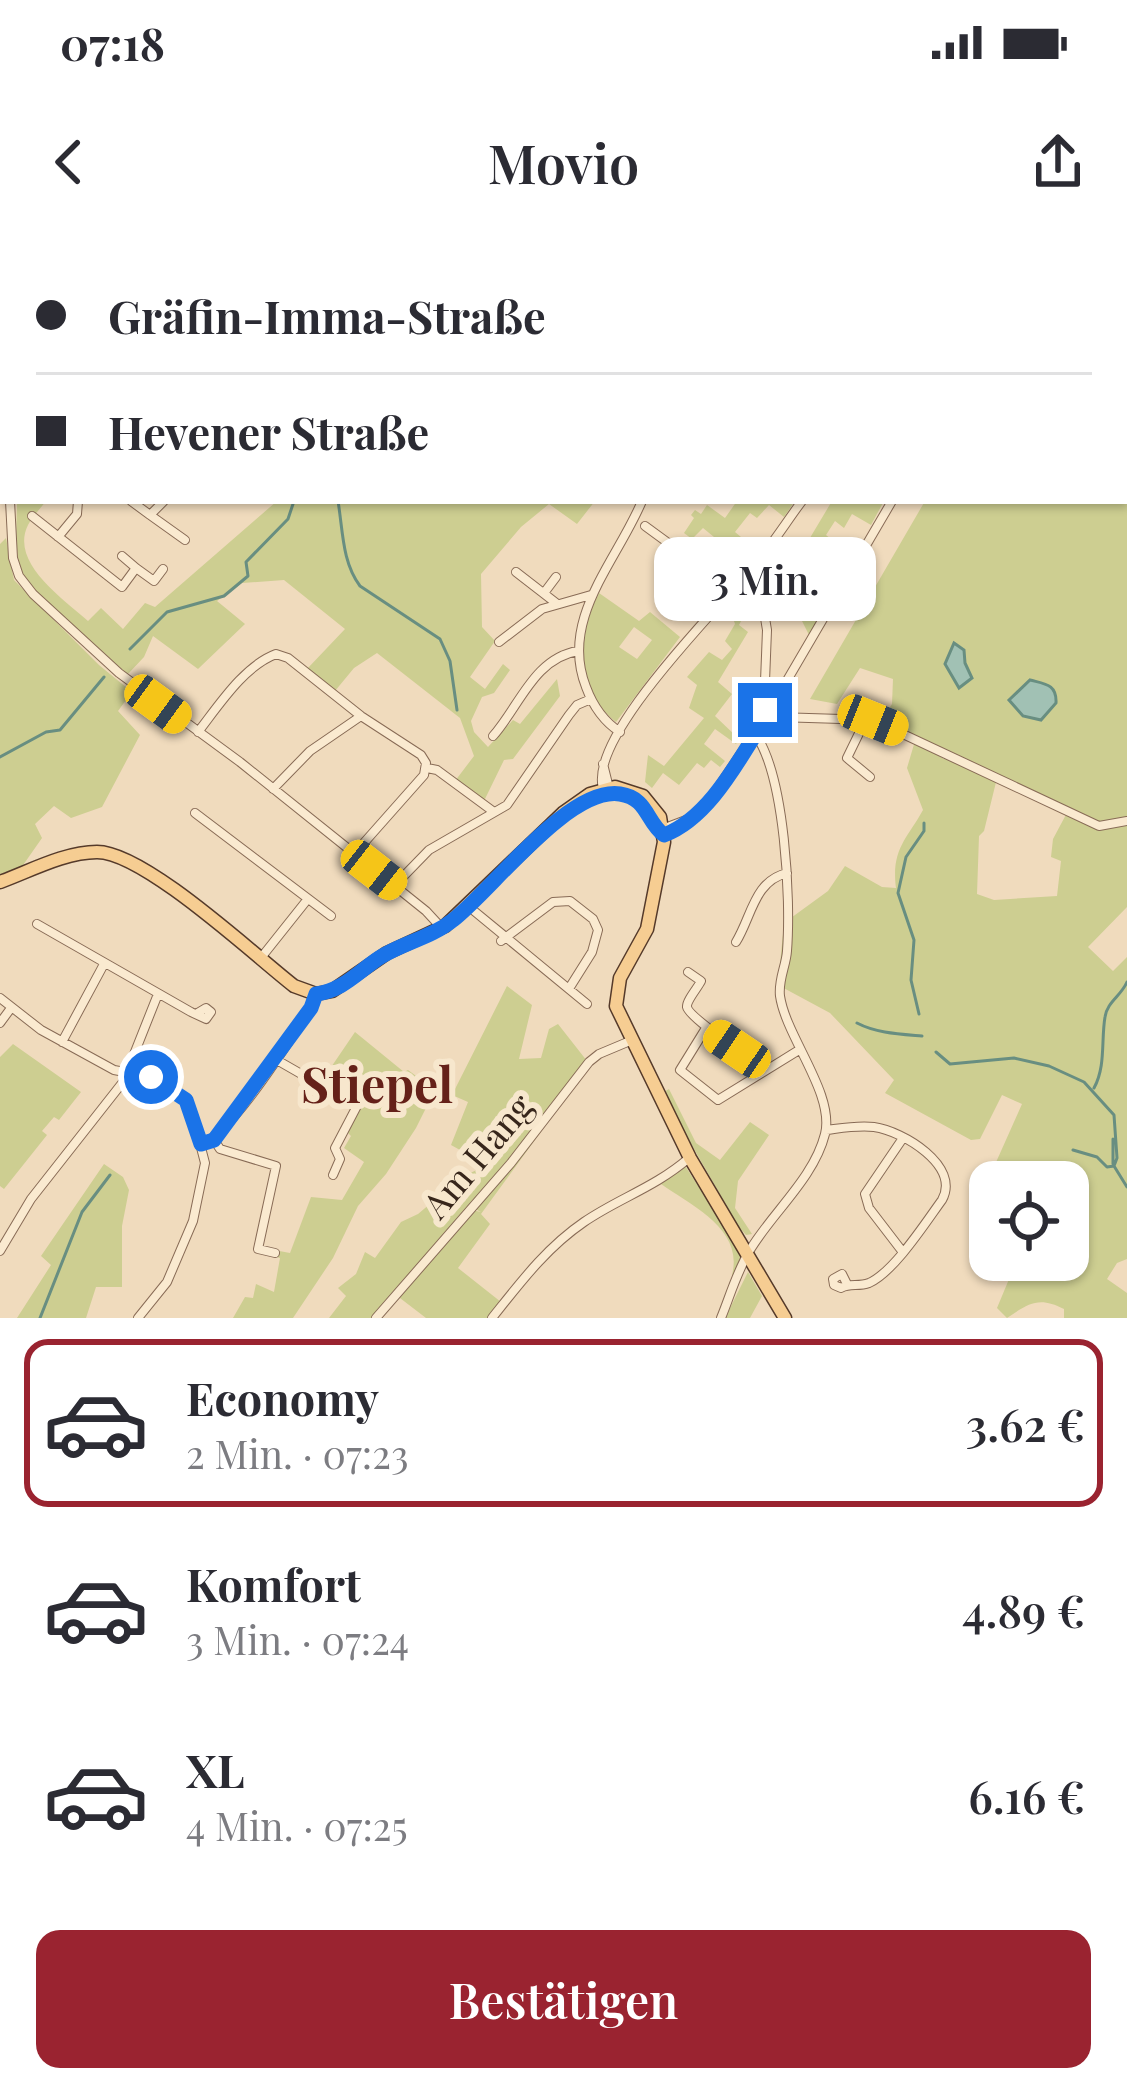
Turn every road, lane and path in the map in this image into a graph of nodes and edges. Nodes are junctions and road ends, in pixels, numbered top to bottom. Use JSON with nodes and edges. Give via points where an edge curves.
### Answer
{"nodes":[{"id":1,"x":10,"y":504,"type":"edge"},
{"id":2,"x":78,"y":504,"type":"edge"},
{"id":3,"x":135,"y":504,"type":"edge"},
{"id":4,"x":161,"y":504,"type":"edge"},
{"id":5,"x":640,"y":504,"type":"edge"},
{"id":6,"x":800,"y":504,"type":"edge"},
{"id":7,"x":890,"y":504,"type":"edge"},
{"id":8,"x":150,"y":515,"type":"junction"},
{"id":9,"x":32,"y":517,"type":"dead end"},
{"id":10,"x":645,"y":526,"type":"dead end"},
{"id":11,"x":58,"y":537,"type":"junction"},
{"id":12,"x":185,"y":540,"type":"dead end"},
{"id":13,"x":122,"y":556,"type":"dead end"},
{"id":14,"x":136,"y":568,"type":"junction"},
{"id":15,"x":163,"y":569,"type":"dead end"},
{"id":16,"x":523,"y":573,"type":"dead end"},
{"id":17,"x":556,"y":577,"type":"dead end"},
{"id":18,"x":731,"y":590,"type":"junction"},
{"id":19,"x":544,"y":593,"type":"junction"},
{"id":20,"x":591,"y":596,"type":"junction"},
{"id":21,"x":556,"y":603,"type":"junction"},
{"id":22,"x":763,"y":606,"type":"dead end"},
{"id":23,"x":499,"y":642,"type":"dead end"},
{"id":24,"x":578,"y":651,"type":"junction"},
{"id":25,"x":591,"y":699,"type":"junction"},
{"id":26,"x":769,"y":713,"type":"junction"},
{"id":27,"x":362,"y":716,"type":"junction"},
{"id":28,"x":866,"y":719,"type":"junction"},
{"id":29,"x":198,"y":732,"type":"junction"},
{"id":30,"x":620,"y":732,"type":"junction"},
{"id":31,"x":754,"y":734,"type":"junction"},
{"id":32,"x":493,"y":736,"type":"dead end"},
{"id":33,"x":427,"y":768,"type":"junction"},
{"id":34,"x":870,"y":777,"type":"dead end"},
{"id":35,"x":273,"y":789,"type":"junction"},
{"id":36,"x":605,"y":790,"type":"junction"},
{"id":37,"x":494,"y":812,"type":"junction"},
{"id":38,"x":195,"y":813,"type":"dead end"},
{"id":39,"x":1127,"y":821,"type":"edge"},
{"id":40,"x":662,"y":830,"type":"junction"},
{"id":41,"x":354,"y":854,"type":"junction"},
{"id":42,"x":787,"y":873,"type":"junction"},
{"id":43,"x":0,"y":882,"type":"edge"},
{"id":44,"x":394,"y":886,"type":"junction"},
{"id":45,"x":308,"y":899,"type":"junction"},
{"id":46,"x":468,"y":906,"type":"junction"},
{"id":47,"x":331,"y":916,"type":"dead end"},
{"id":48,"x":37,"y":924,"type":"dead end"},
{"id":49,"x":440,"y":927,"type":"junction"},
{"id":50,"x":504,"y":939,"type":"junction"},
{"id":51,"x":736,"y":942,"type":"dead end"},
{"id":52,"x":259,"y":960,"type":"junction"},
{"id":53,"x":104,"y":964,"type":"junction"},
{"id":54,"x":688,"y":972,"type":"dead end"},
{"id":55,"x":570,"y":986,"type":"junction"},
{"id":56,"x":316,"y":992,"type":"junction"},
{"id":57,"x":158,"y":994,"type":"junction"},
{"id":58,"x":0,"y":998,"type":"edge"},
{"id":59,"x":587,"y":1004,"type":"dead end"},
{"id":60,"x":11,"y":1008,"type":"junction"},
{"id":61,"x":196,"y":1014,"type":"dead end"},
{"id":62,"x":0,"y":1023,"type":"edge"},
{"id":63,"x":706,"y":1028,"type":"junction"},
{"id":64,"x":630,"y":1041,"type":"junction"},
{"id":65,"x":62,"y":1042,"type":"junction"},
{"id":66,"x":800,"y":1050,"type":"junction"},
{"id":67,"x":275,"y":1059,"type":"junction"},
{"id":68,"x":764,"y":1070,"type":"junction"},
{"id":69,"x":126,"y":1071,"type":"junction"},
{"id":70,"x":826,"y":1130,"type":"junction"},
{"id":71,"x":903,"y":1138,"type":"junction"},
{"id":72,"x":214,"y":1140,"type":"junction"},
{"id":73,"x":201,"y":1144,"type":"junction"},
{"id":74,"x":690,"y":1157,"type":"junction"},
{"id":75,"x":333,"y":1175,"type":"dead end"},
{"id":76,"x":0,"y":1251,"type":"edge"},
{"id":77,"x":902,"y":1251,"type":"junction"},
{"id":78,"x":275,"y":1253,"type":"dead end"},
{"id":79,"x":747,"y":1255,"type":"junction"},
{"id":80,"x":847,"y":1283,"type":"dead end"},
{"id":81,"x":138,"y":1318,"type":"edge"},
{"id":82,"x":376,"y":1318,"type":"edge"},
{"id":83,"x":492,"y":1318,"type":"edge"},
{"id":84,"x":721,"y":1318,"type":"edge"},
{"id":85,"x":784,"y":1318,"type":"edge"}],
"edges":[{"from":1,"to":29,"type":"street","via":[[23,582],[119,673]]},
{"from":2,"to":11,"type":"street"},
{"from":3,"to":8,"type":"street"},
{"from":4,"to":8,"type":"street"},
{"from":5,"to":20,"type":"street"},
{"from":6,"to":18,"type":"street"},
{"from":7,"to":26,"type":"street"},
{"from":8,"to":12,"type":"street"},
{"from":9,"to":11,"type":"street"},
{"from":10,"to":18,"type":"street"},
{"from":11,"to":14,"type":"street","via":[[122,586]]},
{"from":13,"to":14,"type":"street"},
{"from":14,"to":15,"type":"street","via":[[154,581]]},
{"from":16,"to":19,"type":"street"},
{"from":17,"to":19,"type":"street"},
{"from":18,"to":30,"type":"street","via":[[675,651]]},
{"from":19,"to":21,"type":"street"},
{"from":20,"to":21,"type":"street"},
{"from":20,"to":24,"type":"street"},
{"from":21,"to":23,"type":"street"},
{"from":22,"to":26,"type":"street"},
{"from":24,"to":25,"type":"street"},
{"from":24,"to":32,"type":"street","via":[[546,667]]},
{"from":25,"to":30,"type":"street"},
{"from":25,"to":37,"type":"street","via":[[569,715],[514,797]]},
{"from":26,"to":28,"type":"street"},
{"from":26,"to":31,"type":"street"},
{"from":27,"to":29,"type":"street","via":[[276,654]]},
{"from":27,"to":33,"type":"street","via":[[421,755]]},
{"from":27,"to":35,"type":"street"},
{"from":28,"to":34,"type":"street","via":[[847,758]]},
{"from":28,"to":39,"type":"street","via":[[1099,826]]},
{"from":29,"to":35,"type":"street"},
{"from":30,"to":36,"type":"street","via":[[603,764]]},
{"from":31,"to":40,"type":"street","via":[[713,795]]},
{"from":31,"to":42,"type":"street","via":[[775,788]]},
{"from":33,"to":37,"type":"street"},
{"from":33,"to":41,"type":"street"},
{"from":35,"to":41,"type":"street"},
{"from":36,"to":40,"type":"main road","via":[[633,794]]},
{"from":36,"to":46,"type":"main road","via":[[549,829]]},
{"from":37,"to":44,"type":"street","via":[[429,850]]},
{"from":38,"to":45,"type":"street"},
{"from":40,"to":64,"type":"main road","via":[[644,938],[617,987]]},
{"from":41,"to":44,"type":"street"},
{"from":42,"to":51,"type":"street","via":[[760,890]]},
{"from":42,"to":66,"type":"street","via":[[779,994]]},
{"from":43,"to":52,"type":"main road","via":[[79,854],[117,854]]},
{"from":44,"to":49,"type":"street"},
{"from":45,"to":47,"type":"street"},
{"from":45,"to":52,"type":"street"},
{"from":46,"to":49,"type":"main road"},
{"from":46,"to":50,"type":"street"},
{"from":48,"to":53,"type":"street"},
{"from":49,"to":56,"type":"main road","via":[[375,958],[339,988]]},
{"from":50,"to":55,"type":"street"},
{"from":50,"to":55,"type":"street","via":[[559,900],[578,907],[597,924],[598,939]]},
{"from":52,"to":56,"type":"main road"},
{"from":53,"to":57,"type":"street"},
{"from":53,"to":65,"type":"street"},
{"from":54,"to":63,"type":"street","via":[[701,983],[687,1008]]},
{"from":55,"to":59,"type":"street"},
{"from":56,"to":67,"type":"street"},
{"from":57,"to":61,"type":"street"},
{"from":57,"to":69,"type":"street"},
{"from":58,"to":60,"type":"street"},
{"from":60,"to":62,"type":"street"},
{"from":60,"to":65,"type":"street"},
{"from":63,"to":68,"type":"street"},
{"from":63,"to":68,"type":"street","via":[[680,1067],[687,1078],[722,1100]]},
{"from":64,"to":74,"type":"main road"},
{"from":64,"to":82,"type":"street","name":"Am Hang","via":[[589,1063]]},
{"from":65,"to":69,"type":"street"},
{"from":66,"to":68,"type":"street"},
{"from":66,"to":70,"type":"street"},
{"from":67,"to":72,"type":"street"},
{"from":67,"to":75,"type":"street","via":[[357,1106],[335,1148]]},
{"from":69,"to":73,"type":"street","via":[[186,1100]]},
{"from":69,"to":76,"type":"street"},
{"from":70,"to":71,"type":"street","via":[[878,1127]]},
{"from":70,"to":79,"type":"street"},
{"from":71,"to":77,"type":"street","via":[[865,1195]]},
{"from":71,"to":77,"type":"street","via":[[936,1163],[948,1188]]},
{"from":72,"to":73,"type":"street"},
{"from":72,"to":78,"type":"street","via":[[275,1166],[258,1249]]},
{"from":73,"to":81,"type":"street","via":[[193,1221],[167,1282]]},
{"from":74,"to":79,"type":"main road"},
{"from":74,"to":83,"type":"street","via":[[564,1237]]},
{"from":77,"to":80,"type":"street","via":[[868,1283]]},
{"from":79,"to":84,"type":"street"},
{"from":79,"to":85,"type":"main road"}]}
